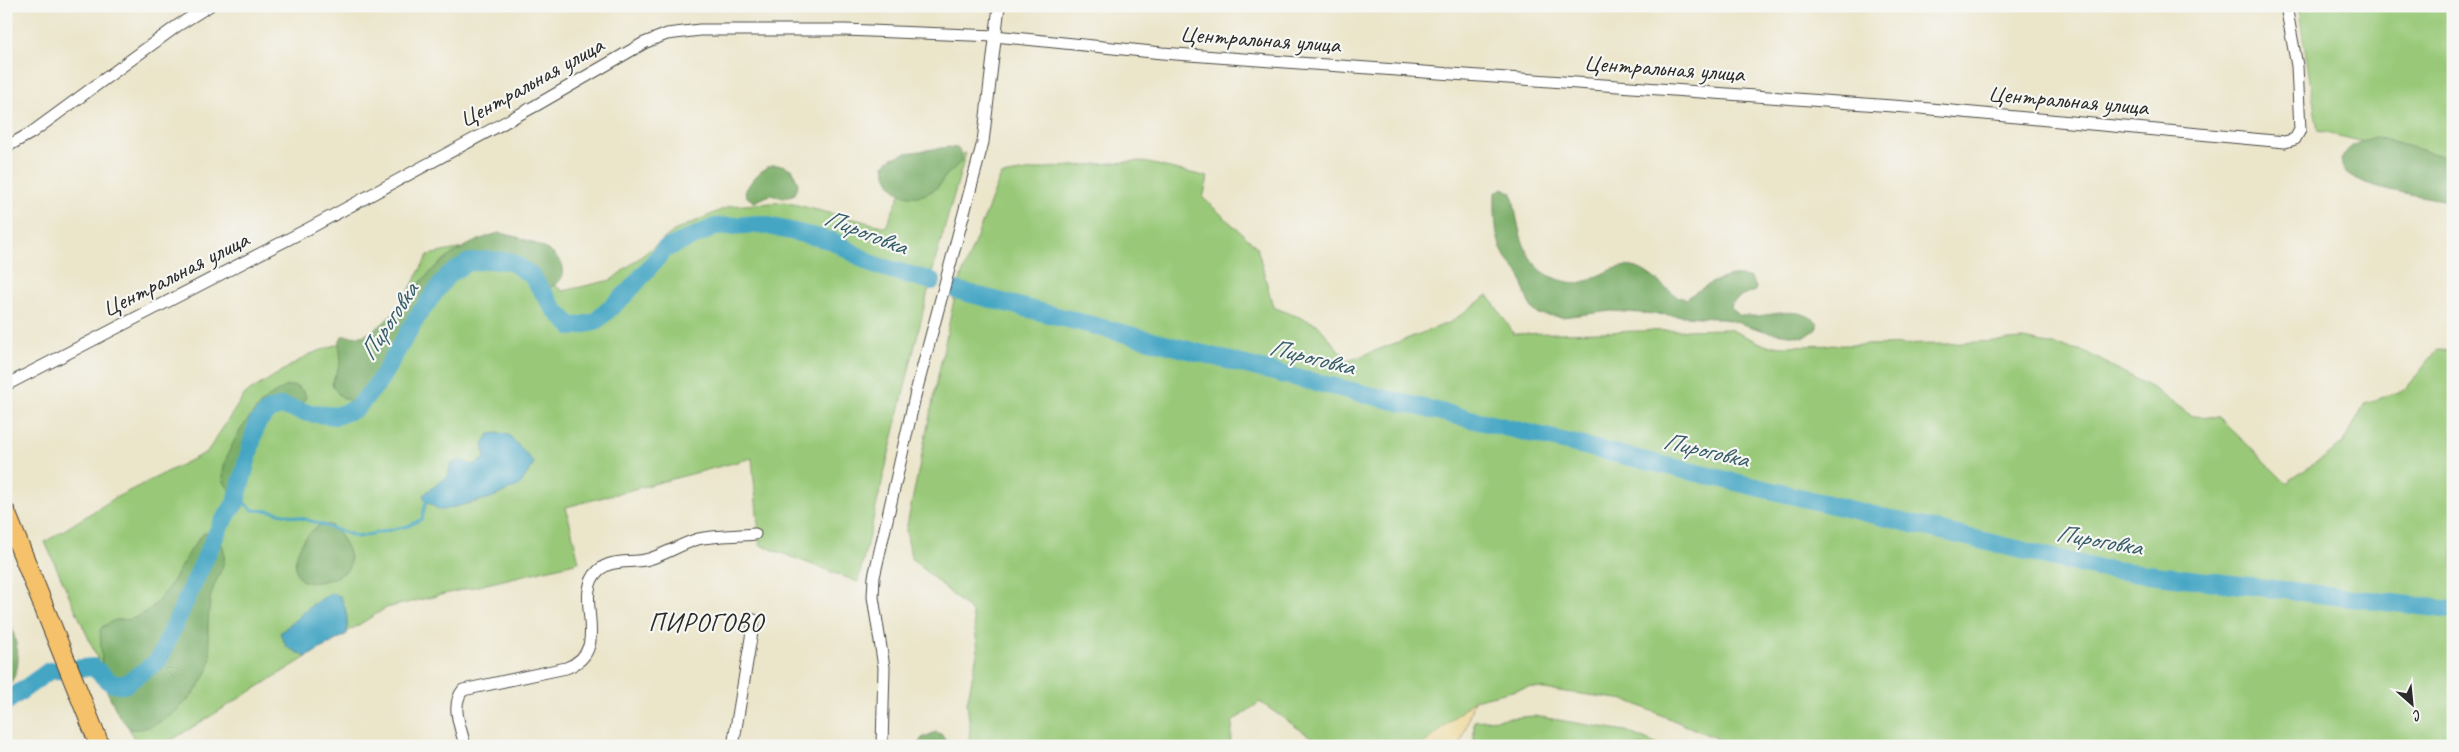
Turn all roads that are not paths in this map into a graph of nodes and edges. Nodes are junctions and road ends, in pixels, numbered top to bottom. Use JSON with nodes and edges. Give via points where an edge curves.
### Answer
{"nodes":[{"id":1,"x":210,"y":6,"type":"edge"},
{"id":2,"x":999,"y":6,"type":"edge"},
{"id":3,"x":2286,"y":6,"type":"edge"},
{"id":4,"x":995,"y":36,"type":"junction"},
{"id":5,"x":6,"y":147,"type":"edge"},
{"id":6,"x":6,"y":386,"type":"edge"},
{"id":7,"x":6,"y":513,"type":"edge"},
{"id":8,"x":755,"y":534,"type":"dead end"},
{"id":9,"x":754,"y":620,"type":"dead end"},
{"id":10,"x":100,"y":746,"type":"edge"},
{"id":11,"x":465,"y":746,"type":"edge"},
{"id":12,"x":733,"y":746,"type":"edge"},
{"id":13,"x":882,"y":746,"type":"edge"}],
"edges":[{"from":1,"to":5,"type":"street","via":[[177,26],[31,133]]},
{"from":2,"to":4,"type":"street"},
{"from":3,"to":4,"type":"street","name":"Центральная улица","via":[[2297,66],[2300,130],[2296,139],[2285,142],[1920,108],[1162,53]]},
{"from":4,"to":6,"type":"street","name":"Центральная улица","via":[[845,30],[700,30],[667,34],[644,42],[535,106],[306,230]]},
{"from":4,"to":13,"type":"street","via":[[983,142],[916,392],[874,577],[873,597],[884,667]]},
{"from":7,"to":10,"type":"main road"},
{"from":8,"to":11,"type":"street","via":[[700,539],[648,559],[604,566],[590,584],[590,642],[585,655],[566,668],[463,690],[456,708]]},
{"from":9,"to":12,"type":"street"}]}
